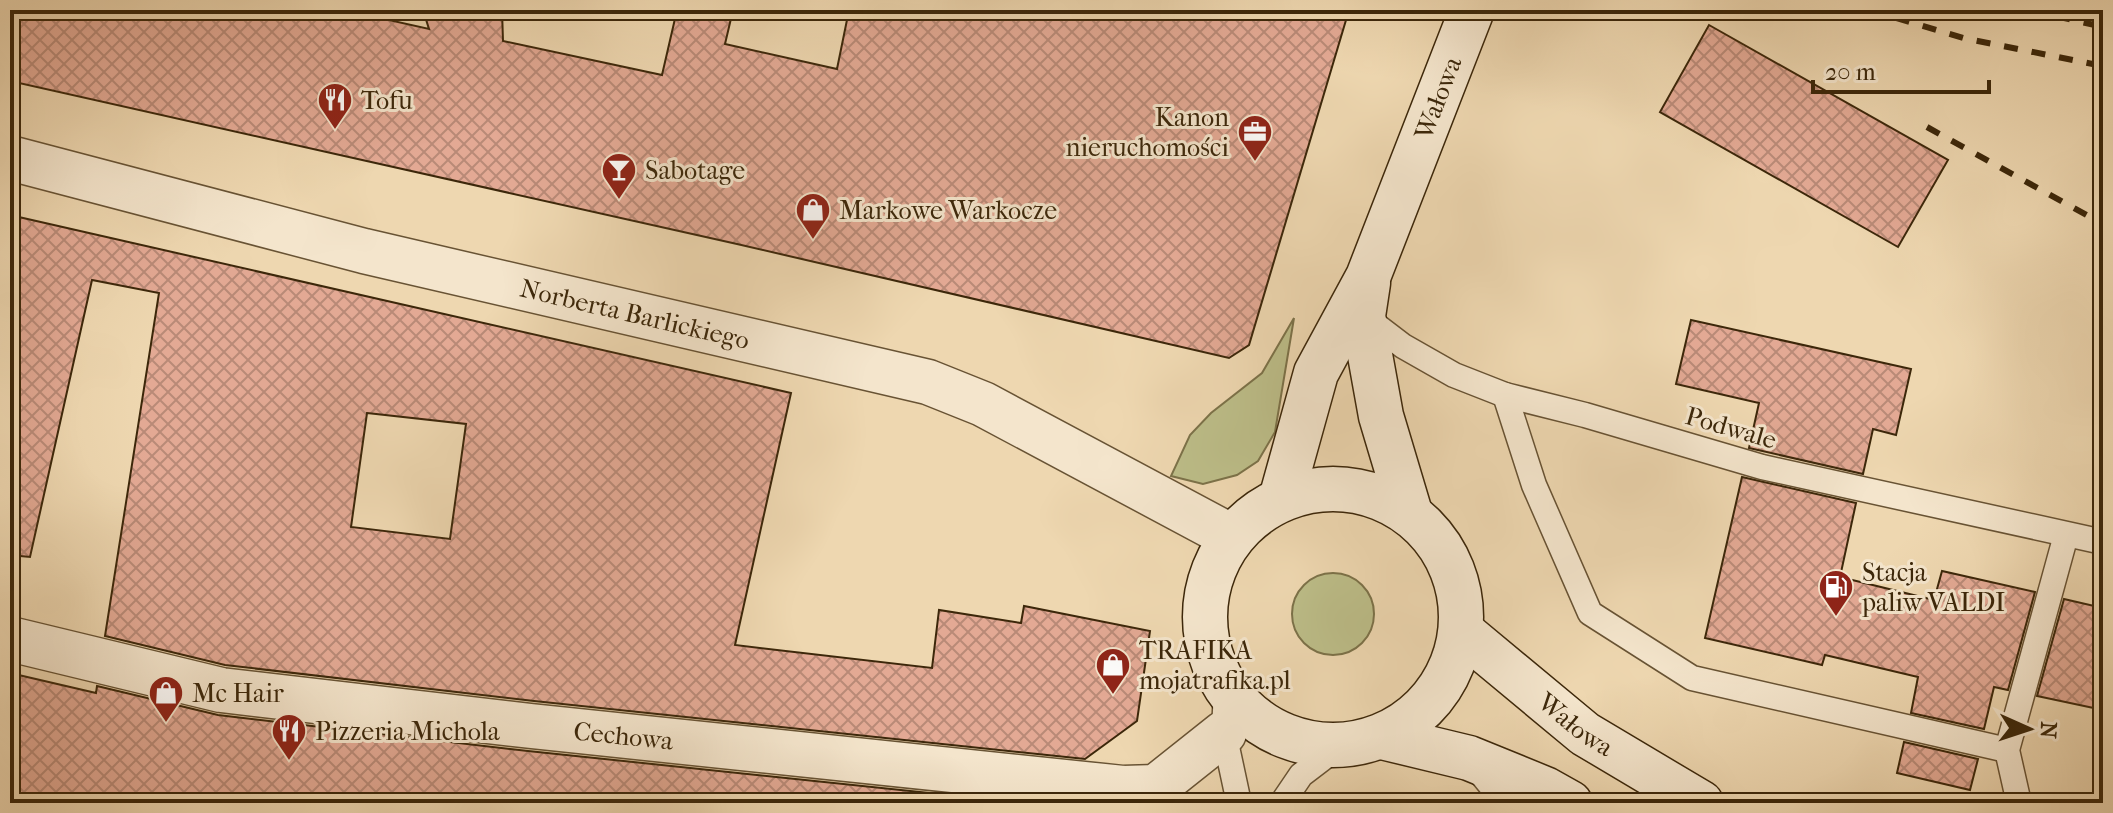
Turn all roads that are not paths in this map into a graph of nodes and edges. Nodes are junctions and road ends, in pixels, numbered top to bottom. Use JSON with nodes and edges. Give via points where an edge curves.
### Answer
{"nodes":[{"id":1,"x":1471,"y":13,"type":"edge"},
{"id":2,"x":10,"y":158,"type":"edge"},
{"id":3,"x":1366,"y":296,"type":"junction"},
{"id":4,"x":1505,"y":395,"type":"junction"},
{"id":5,"x":1281,"y":499,"type":"junction"},
{"id":6,"x":1410,"y":513,"type":"junction"},
{"id":7,"x":2066,"y":535,"type":"junction"},
{"id":8,"x":1232,"y":537,"type":"junction"},
{"id":9,"x":2103,"y":542,"type":"edge"},
{"id":10,"x":1461,"y":631,"type":"junction"},
{"id":11,"x":10,"y":639,"type":"edge"},
{"id":12,"x":1226,"y":688,"type":"junction"},
{"id":13,"x":1224,"y":733,"type":"junction"},
{"id":14,"x":1382,"y":737,"type":"junction"},
{"id":15,"x":1339,"y":746,"type":"junction"},
{"id":16,"x":2007,"y":750,"type":"junction"},
{"id":17,"x":1469,"y":758,"type":"junction"},
{"id":18,"x":1239,"y":803,"type":"edge"},
{"id":19,"x":1282,"y":803,"type":"edge"},
{"id":20,"x":1505,"y":803,"type":"edge"},
{"id":21,"x":1570,"y":803,"type":"edge"},
{"id":22,"x":1701,"y":803,"type":"edge"},
{"id":23,"x":2019,"y":803,"type":"edge"}],
"edges":[{"from":1,"to":3,"type":"street","name":"Wałowa"},
{"from":2,"to":8,"type":"street","name":"Norberta Barlickiego","via":[[364,251],[928,382],[983,404]]},
{"from":3,"to":4,"type":"lane","name":"Podwale","via":[[1403,346],[1454,375]]},
{"from":3,"to":5,"type":"street","name":"Wałowa","via":[[1316,373]]},
{"from":3,"to":6,"type":"street","via":[[1381,416]]},
{"from":4,"to":7,"type":"lane","name":"Podwale","via":[[1762,467]]},
{"from":4,"to":16,"type":"lane","via":[[1534,485],[1590,613],[1692,678]]},
{"from":5,"to":6,"type":"street","via":[[1325,488],[1370,493]]},
{"from":5,"to":8,"type":"street"},
{"from":6,"to":10,"type":"street","via":[[1440,546],[1458,586]]},
{"from":7,"to":9,"type":"lane","name":"Podwale"},
{"from":7,"to":16,"type":"lane"},
{"from":8,"to":12,"type":"street","via":[[1212,572],[1204,612],[1209,651]]},
{"from":10,"to":14,"type":"street","via":[[1448,675],[1421,711]]},
{"from":10,"to":22,"type":"street","name":"Wałowa","via":[[1585,734]]},
{"from":11,"to":13,"type":"street","name":"Cechowa","via":[[221,690],[1123,788],[1156,787]]},
{"from":12,"to":13,"type":"lane"},
{"from":12,"to":15,"type":"street","via":[[1255,721],[1295,741]]},
{"from":13,"to":18,"type":"lane"},
{"from":14,"to":15,"type":"street"},
{"from":14,"to":17,"type":"street"},
{"from":15,"to":19,"type":"lane","via":[[1301,775]]},
{"from":16,"to":23,"type":"lane"},
{"from":17,"to":20,"type":"lane"},
{"from":17,"to":21,"type":"street"}]}
